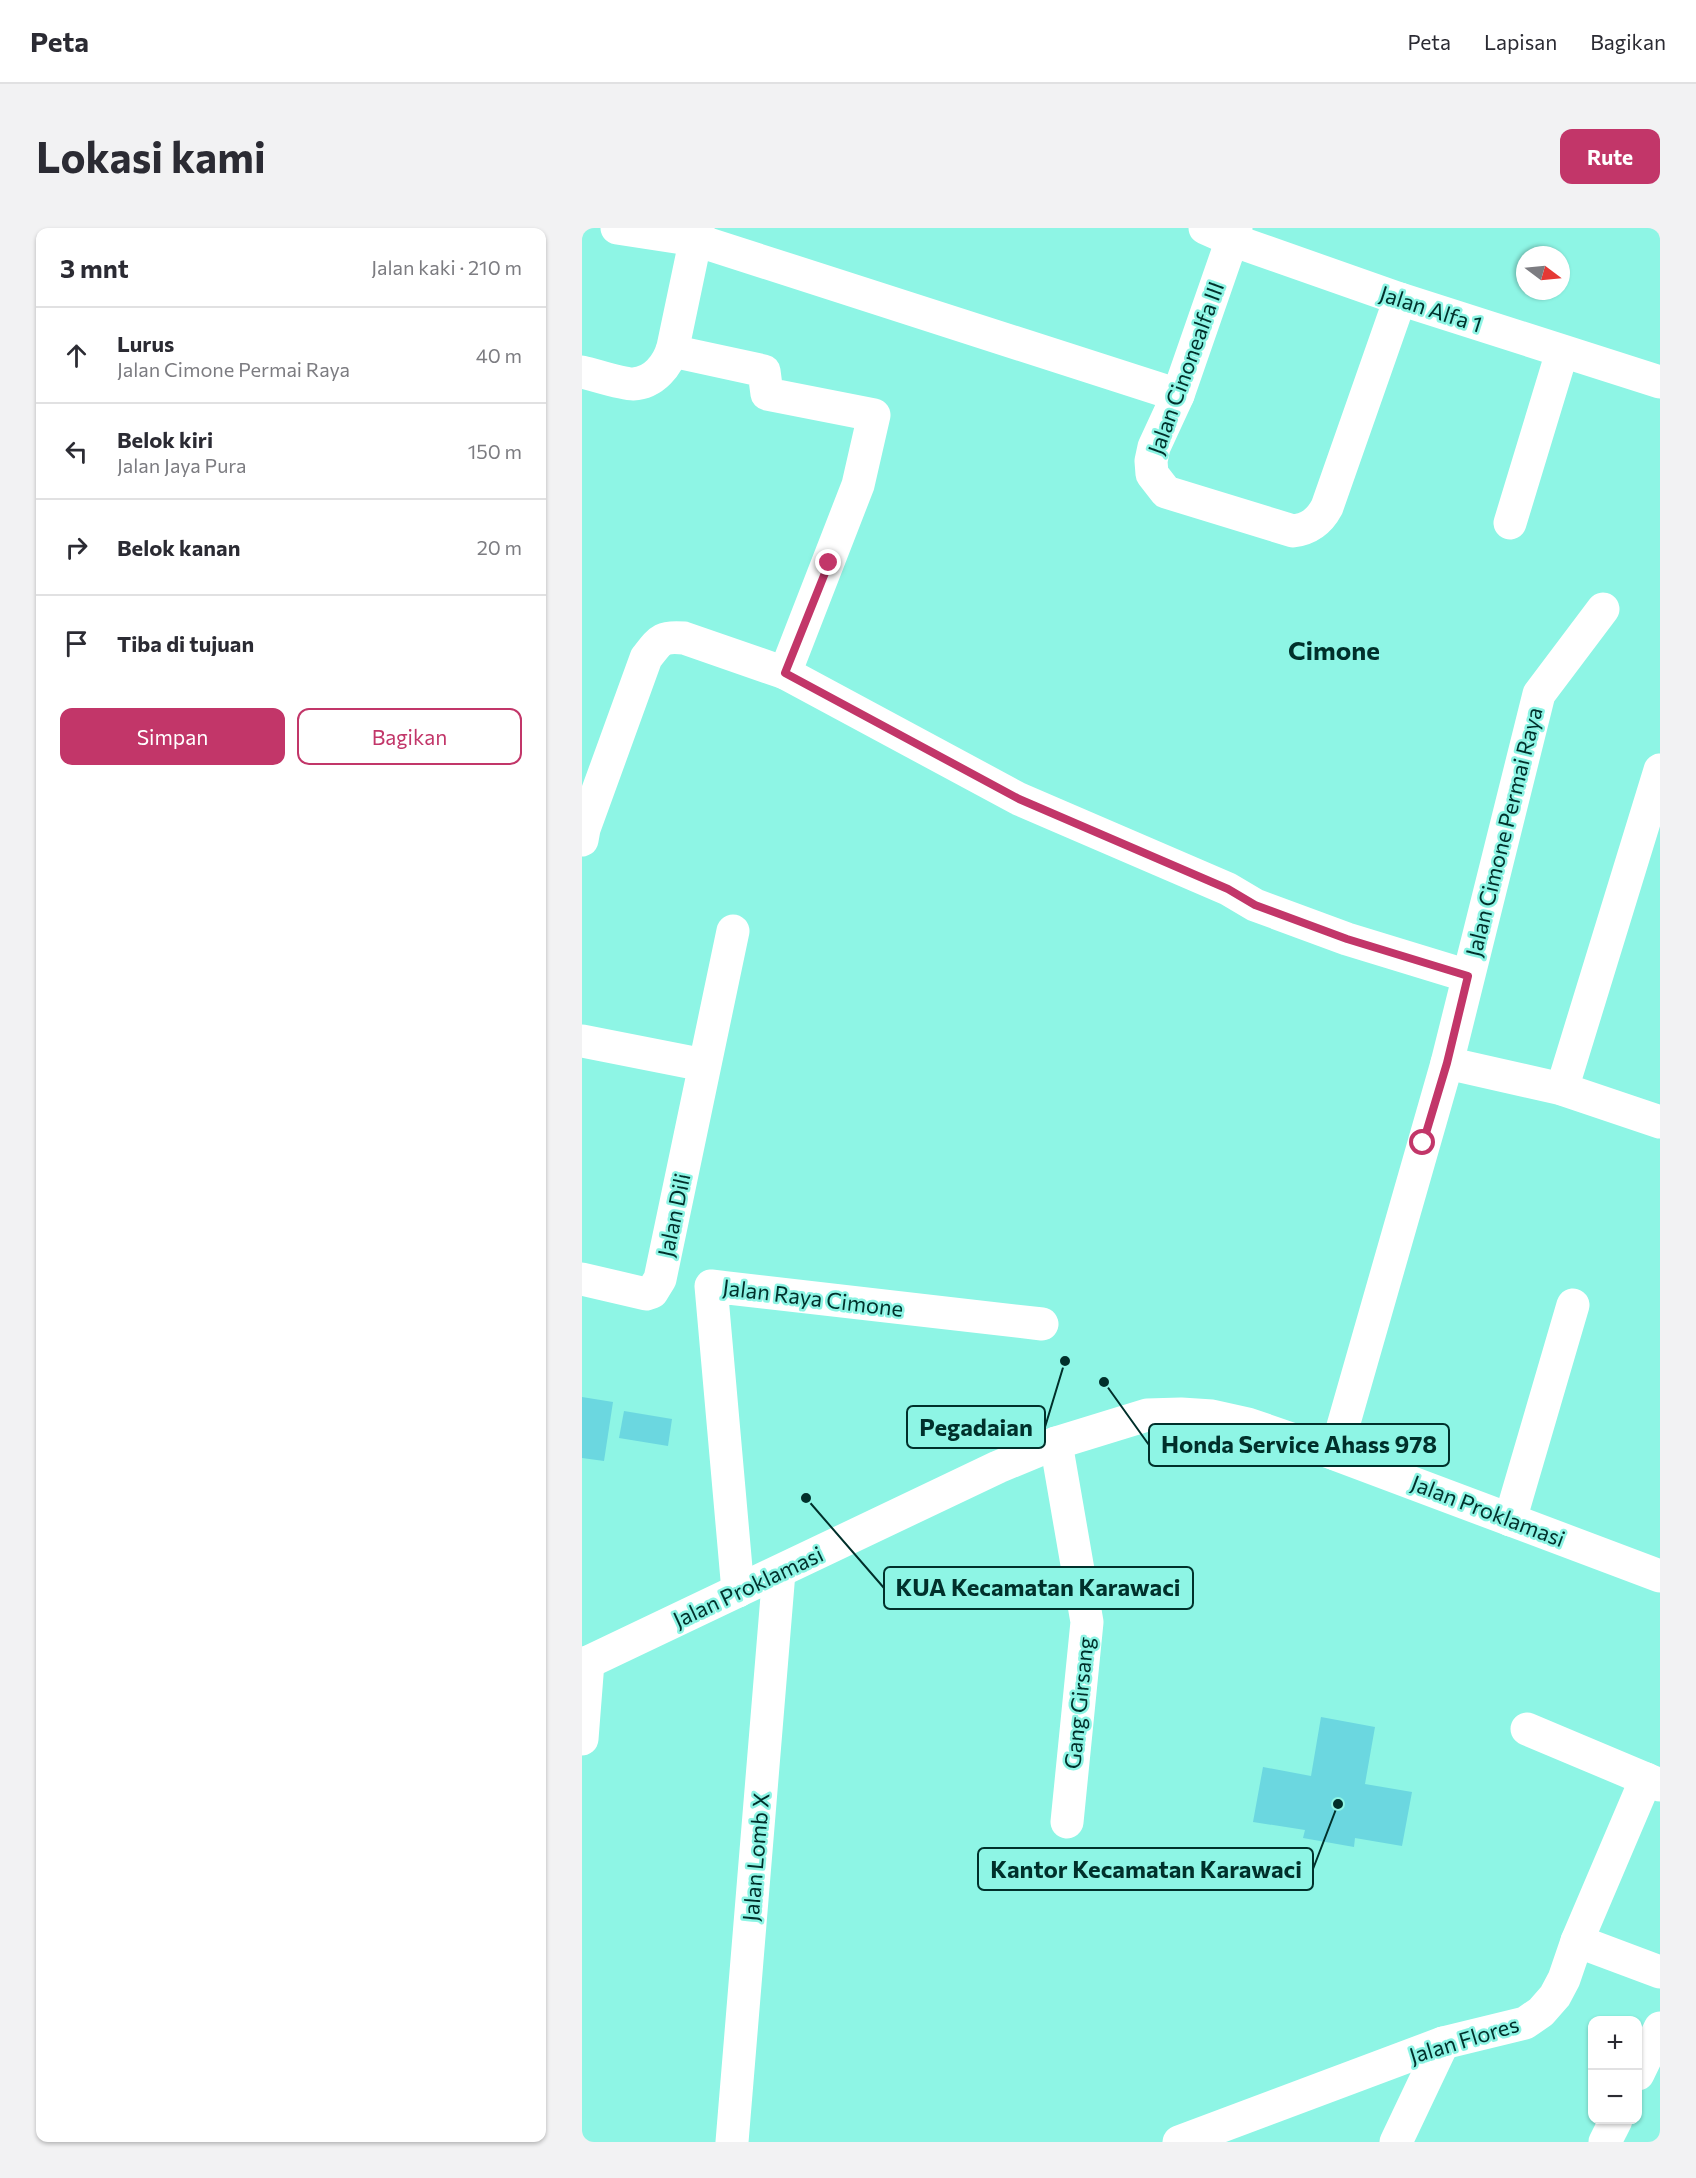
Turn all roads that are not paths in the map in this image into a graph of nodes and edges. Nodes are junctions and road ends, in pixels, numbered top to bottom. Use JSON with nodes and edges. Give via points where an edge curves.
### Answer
{"nodes":[{"id":1,"x":617,"y":228,"type":"edge"},
{"id":2,"x":1224,"y":232,"type":"edge"},
{"id":3,"x":697,"y":234,"type":"edge"},
{"id":4,"x":1400,"y":299,"type":"junction"},
{"id":5,"x":672,"y":351,"type":"junction"},
{"id":6,"x":1562,"y":352,"type":"junction"},
{"id":7,"x":582,"y":372,"type":"edge"},
{"id":8,"x":1660,"y":382,"type":"edge"},
{"id":9,"x":1178,"y":395,"type":"junction"},
{"id":10,"x":1510,"y":523,"type":"dead end"},
{"id":11,"x":1603,"y":609,"type":"dead end"},
{"id":12,"x":785,"y":673,"type":"junction"},
{"id":13,"x":1660,"y":770,"type":"edge"},
{"id":14,"x":582,"y":840,"type":"edge"},
{"id":15,"x":733,"y":931,"type":"dead end"},
{"id":16,"x":1468,"y":976,"type":"junction"},
{"id":17,"x":582,"y":1041,"type":"edge"},
{"id":18,"x":1447,"y":1063,"type":"junction"},
{"id":19,"x":704,"y":1065,"type":"junction"},
{"id":20,"x":1562,"y":1089,"type":"junction"},
{"id":21,"x":1660,"y":1122,"type":"edge"},
{"id":22,"x":582,"y":1280,"type":"edge"},
{"id":23,"x":1573,"y":1305,"type":"dead end"},
{"id":24,"x":1042,"y":1324,"type":"dead end"},
{"id":25,"x":1056,"y":1443,"type":"junction"},
{"id":26,"x":1335,"y":1454,"type":"junction"},
{"id":27,"x":1510,"y":1520,"type":"junction"},
{"id":28,"x":779,"y":1572,"type":"junction"},
{"id":29,"x":1660,"y":1576,"type":"edge"},
{"id":30,"x":738,"y":1591,"type":"junction"},
{"id":31,"x":585,"y":1664,"type":"edge"},
{"id":32,"x":1527,"y":1729,"type":"dead end"},
{"id":33,"x":582,"y":1739,"type":"edge"},
{"id":34,"x":1653,"y":1782,"type":"edge"},
{"id":35,"x":1067,"y":1822,"type":"dead end"},
{"id":36,"x":1577,"y":1941,"type":"junction"},
{"id":37,"x":1660,"y":1972,"type":"edge"},
{"id":38,"x":1660,"y":2028,"type":"edge"},
{"id":39,"x":1443,"y":2043,"type":"junction"},
{"id":40,"x":1640,"y":2070,"type":"edge"},
{"id":41,"x":1614,"y":2124,"type":"edge"},
{"id":42,"x":1223,"y":2134,"type":"edge"},
{"id":43,"x":732,"y":2142,"type":"edge"},
{"id":44,"x":1179,"y":2142,"type":"edge"},
{"id":45,"x":1396,"y":2142,"type":"edge"},
{"id":46,"x":1605,"y":2142,"type":"edge"}],
"edges":[{"from":1,"to":3,"type":"street"},
{"from":2,"to":4,"type":"street","name":"Jalan Alfa 1"},
{"from":2,"to":9,"type":"street","name":"Jalan Cinonealfa III"},
{"from":3,"to":5,"type":"street"},
{"from":3,"to":9,"type":"street"},
{"from":4,"to":6,"type":"street","name":"Jalan Alfa 1"},
{"from":4,"to":9,"type":"street","name":"Jalan Cinonealfa III","via":[[1327,507],[1322,517],[1305,530],[1293,531],[1166,492],[1152,474],[1150,461]]},
{"from":5,"to":7,"type":"street","via":[[661,372],[633,384]]},
{"from":5,"to":12,"type":"street","via":[[764,371],[767,394],[874,415],[858,485]]},
{"from":6,"to":8,"type":"street","name":"Jalan Alfa 1"},
{"from":6,"to":10,"type":"street"},
{"from":11,"to":16,"type":"street","name":"Jalan Cimone Permai Raya","via":[[1539,694]]},
{"from":12,"to":14,"type":"street","via":[[684,638],[668,636],[656,645],[646,658]]},
{"from":12,"to":16,"type":"street","via":[[1019,799],[1228,889],[1255,905],[1347,939]]},
{"from":13,"to":20,"type":"street"},
{"from":15,"to":19,"type":"street","name":"Jalan Dili"},
{"from":16,"to":18,"type":"street","name":"Jalan Cimone Permai Raya"},
{"from":17,"to":19,"type":"street"},
{"from":18,"to":20,"type":"street"},
{"from":18,"to":26,"type":"street","name":"Jalan Cimone Permai Raya"},
{"from":19,"to":22,"type":"street","name":"Jalan Dili","via":[[657,1286],[646,1294]]},
{"from":20,"to":21,"type":"street"},
{"from":23,"to":27,"type":"street"},
{"from":24,"to":30,"type":"street","name":"Jalan Raya Cimone","via":[[711,1286]]},
{"from":25,"to":26,"type":"street","name":"Jalan Proklamasi","via":[[1147,1415],[1182,1414],[1248,1424]]},
{"from":25,"to":28,"type":"street","name":"Jalan Proklamasi"},
{"from":25,"to":35,"type":"street","name":"Gang Girsang","via":[[1087,1622]]},
{"from":26,"to":27,"type":"street","name":"Jalan Proklamasi"},
{"from":27,"to":29,"type":"street","name":"Jalan Proklamasi"},
{"from":28,"to":30,"type":"street","name":"Jalan Proklamasi"},
{"from":28,"to":43,"type":"street","name":"Jalan Lomb X"},
{"from":30,"to":31,"type":"street","name":"Jalan Proklamasi"},
{"from":31,"to":33,"type":"street"},
{"from":32,"to":34,"type":"street"},
{"from":34,"to":36,"type":"street","name":"Jalan Flores"},
{"from":36,"to":37,"type":"street"},
{"from":36,"to":39,"type":"street","name":"Jalan Flores","via":[[1555,1996],[1541,2012],[1525,2023]]},
{"from":38,"to":40,"type":"street"},
{"from":39,"to":42,"type":"street","name":"Jalan Flores"},
{"from":39,"to":45,"type":"street"},
{"from":41,"to":46,"type":"street"},
{"from":42,"to":44,"type":"street","name":"Jalan Flores"}]}
